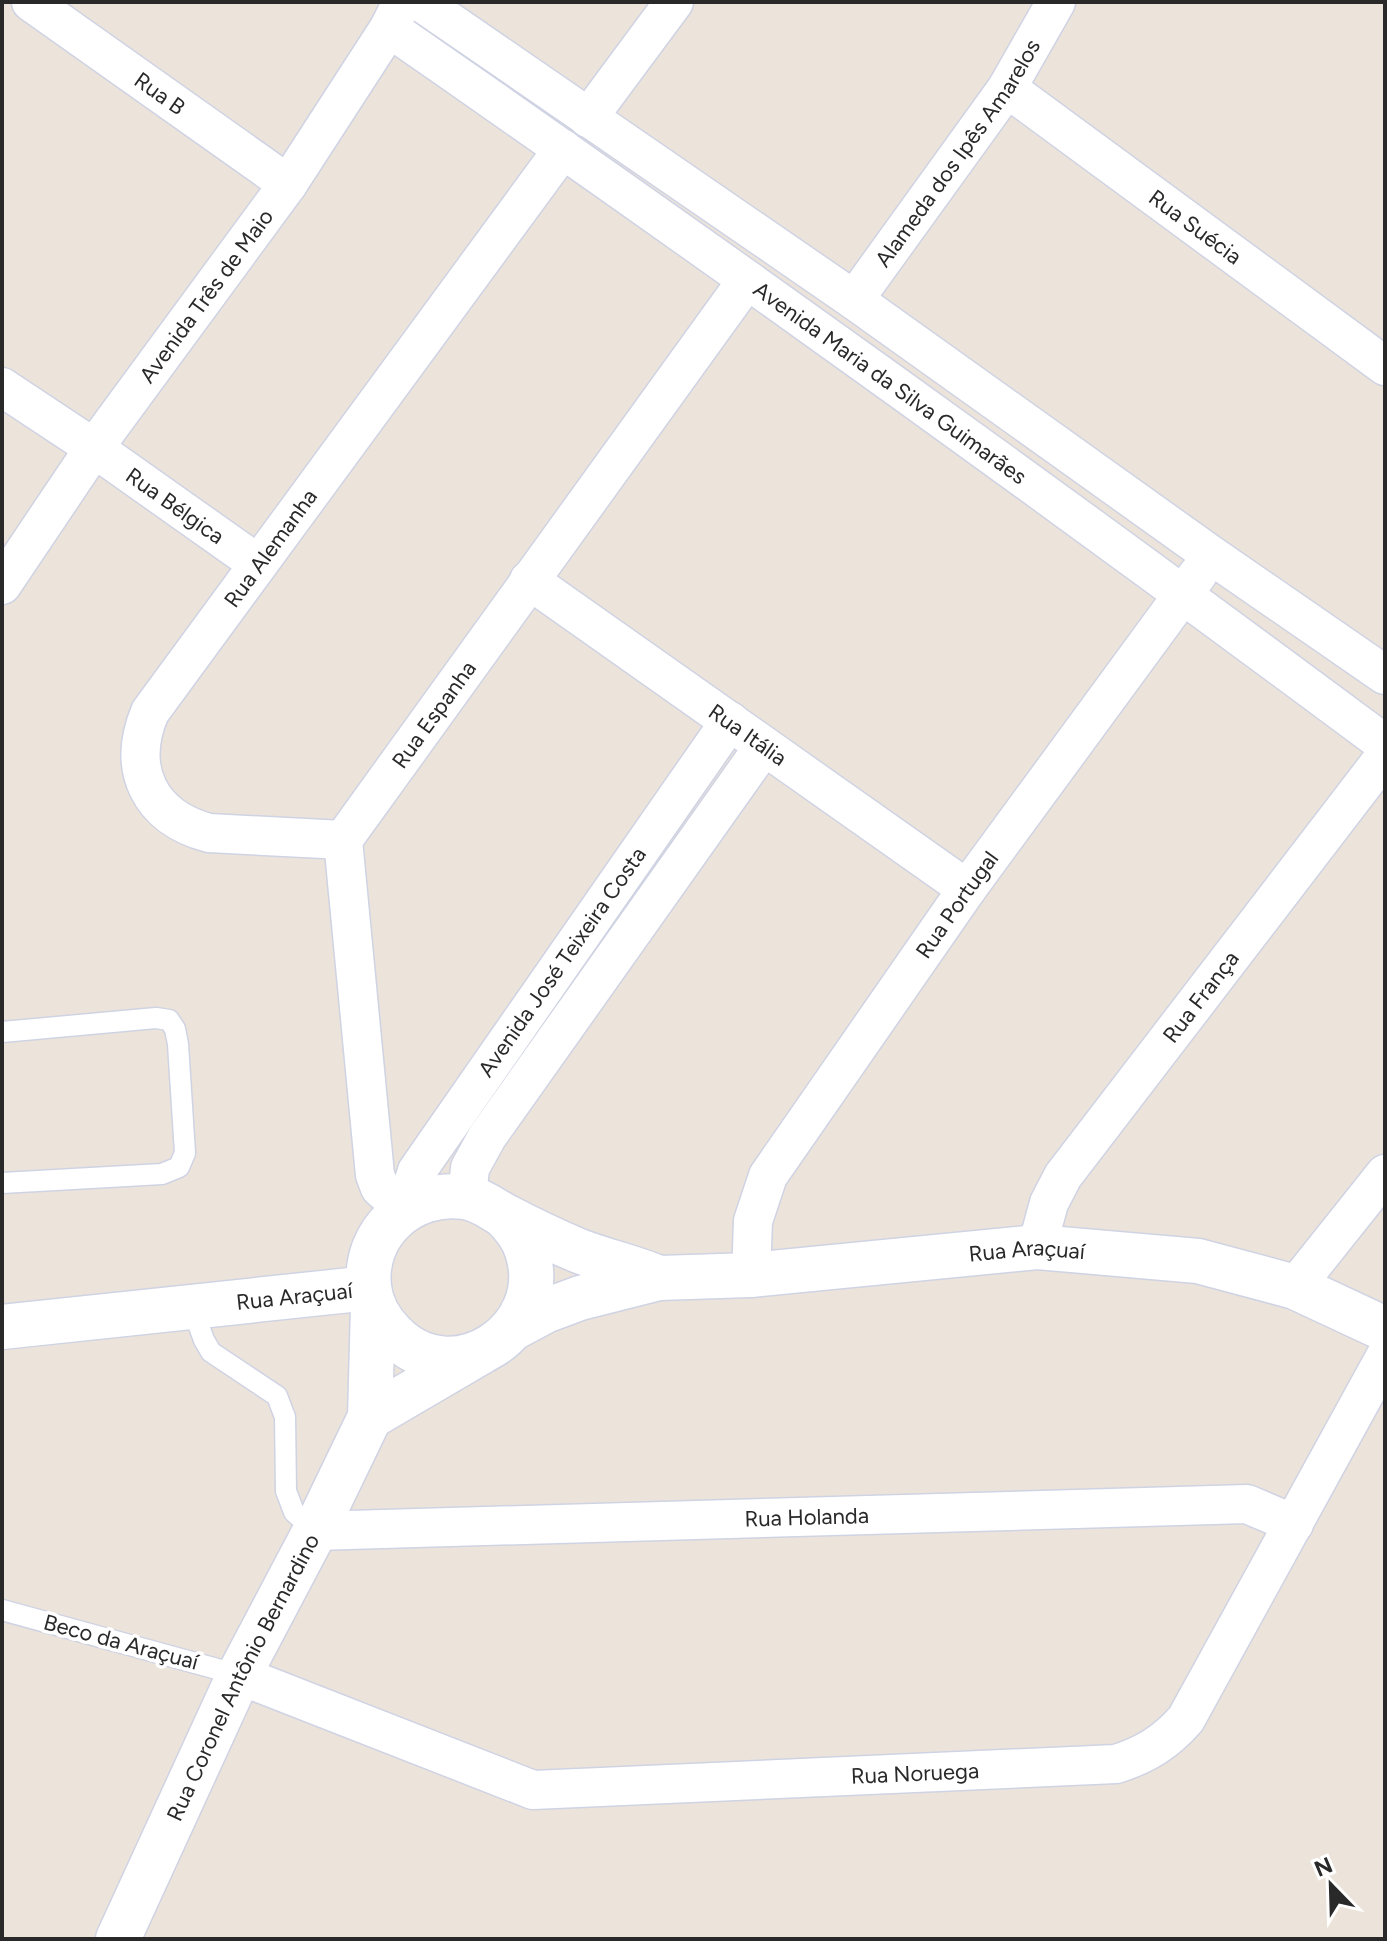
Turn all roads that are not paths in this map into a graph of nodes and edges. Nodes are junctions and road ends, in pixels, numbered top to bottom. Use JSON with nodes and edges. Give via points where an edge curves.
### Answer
{"nodes":[{"id":1,"x":31,"y":2,"type":"edge"},
{"id":2,"x":421,"y":2,"type":"edge"},
{"id":3,"x":674,"y":2,"type":"edge"},
{"id":4,"x":1056,"y":2,"type":"edge"},
{"id":5,"x":396,"y":15,"type":"edge"},
{"id":6,"x":1007,"y":88,"type":"junction"},
{"id":7,"x":588,"y":118,"type":"junction"},
{"id":8,"x":563,"y":149,"type":"junction"},
{"id":9,"x":288,"y":184,"type":"junction"},
{"id":10,"x":747,"y":280,"type":"junction"},
{"id":11,"x":854,"y":300,"type":"junction"},
{"id":12,"x":1385,"y":366,"type":"edge"},
{"id":13,"x":2,"y":387,"type":"edge"},
{"id":14,"x":94,"y":448,"type":"junction"},
{"id":15,"x":1211,"y":555,"type":"junction"},
{"id":16,"x":258,"y":564,"type":"junction"},
{"id":17,"x":529,"y":580,"type":"junction"},
{"id":18,"x":2,"y":585,"type":"edge"},
{"id":19,"x":1183,"y":594,"type":"junction"},
{"id":20,"x":1385,"y":675,"type":"edge"},
{"id":21,"x":730,"y":721,"type":"junction"},
{"id":22,"x":1385,"y":744,"type":"edge"},
{"id":23,"x":764,"y":746,"type":"junction"},
{"id":24,"x":1385,"y":756,"type":"edge"},
{"id":25,"x":343,"y":840,"type":"junction"},
{"id":26,"x":967,"y":889,"type":"junction"},
{"id":27,"x":2,"y":1032,"type":"edge"},
{"id":28,"x":1385,"y":1174,"type":"edge"},
{"id":29,"x":2,"y":1183,"type":"edge"},
{"id":30,"x":486,"y":1206,"type":"junction"},
{"id":31,"x":405,"y":1209,"type":"junction"},
{"id":32,"x":1037,"y":1247,"type":"junction"},
{"id":33,"x":751,"y":1275,"type":"junction"},
{"id":34,"x":659,"y":1278,"type":"junction"},
{"id":35,"x":1295,"y":1287,"type":"junction"},
{"id":36,"x":371,"y":1296,"type":"junction"},
{"id":37,"x":192,"y":1307,"type":"junction"},
{"id":38,"x":2,"y":1327,"type":"edge"},
{"id":39,"x":1385,"y":1329,"type":"edge"},
{"id":40,"x":498,"y":1340,"type":"junction"},
{"id":41,"x":1385,"y":1357,"type":"edge"},
{"id":42,"x":370,"y":1417,"type":"junction"},
{"id":43,"x":1294,"y":1524,"type":"junction"},
{"id":44,"x":315,"y":1531,"type":"junction"},
{"id":45,"x":2,"y":1610,"type":"edge"},
{"id":46,"x":239,"y":1675,"type":"junction"},
{"id":47,"x":118,"y":1939,"type":"edge"}],
"edges":[{"from":1,"to":9,"type":"street","name":"Rua B"},
{"from":2,"to":7,"type":"street","name":"Avenida Maria da Silva Guimarães"},
{"from":3,"to":7,"type":"street"},
{"from":4,"to":6,"type":"street","name":"Alameda dos Ipês Amarelos"},
{"from":5,"to":8,"type":"street","name":"Avenida Maria da Silva Guimarães"},
{"from":5,"to":9,"type":"street","name":"Avenida Três de Maio"},
{"from":6,"to":11,"type":"street","name":"Alameda dos Ipês Amarelos"},
{"from":6,"to":12,"type":"street","name":"Rua Suécia"},
{"from":7,"to":11,"type":"street","name":"Avenida Maria da Silva Guimarães"},
{"from":8,"to":10,"type":"street","name":"Avenida Maria da Silva Guimarães"},
{"from":8,"to":16,"type":"street","name":"Rua Alemanha"},
{"from":9,"to":14,"type":"street","name":"Avenida Três de Maio"},
{"from":10,"to":17,"type":"street","name":"Rua Espanha"},
{"from":10,"to":19,"type":"street","name":"Avenida Maria da Silva Guimarães"},
{"from":11,"to":15,"type":"street","name":"Avenida Maria da Silva Guimarães"},
{"from":13,"to":14,"type":"street","name":"Rua Bélgica"},
{"from":14,"to":16,"type":"street","name":"Rua Bélgica"},
{"from":14,"to":18,"type":"street","name":"Avenida Três de Maio"},
{"from":15,"to":19,"type":"street","name":"Rua Portugal"},
{"from":15,"to":20,"type":"street","name":"Avenida Maria da Silva Guimarães"},
{"from":16,"to":25,"type":"street","name":"Rua Alemanha","via":[[150,712],[140,745],[144,779],[162,808],[192,828]]},
{"from":17,"to":21,"type":"street","name":"Rua Itália"},
{"from":17,"to":25,"type":"street","name":"Rua Espanha"},
{"from":19,"to":22,"type":"street","name":"Avenida Maria da Silva Guimarães"},
{"from":19,"to":26,"type":"street","name":"Rua Portugal"},
{"from":21,"to":23,"type":"street","name":"Rua Itália"},
{"from":21,"to":31,"type":"street","name":"Avenida José Teixeira Costa","via":[[417,1171]]},
{"from":23,"to":26,"type":"street","name":"Rua Itália"},
{"from":23,"to":30,"type":"street","name":"Avenida José Teixeira Costa","via":[[487,1137],[470,1168]]},
{"from":24,"to":32,"type":"street","name":"Rua França","via":[[1063,1176]]},
{"from":25,"to":31,"type":"street","via":[[375,1175],[380,1188]]},
{"from":26,"to":33,"type":"street","name":"Rua Portugal","via":[[768,1176],[753,1221]]},
{"from":27,"to":29,"type":"lane","via":[[169,1020],[178,1044],[185,1153],[179,1167],[162,1174]]},
{"from":28,"to":35,"type":"street"},
{"from":30,"to":31,"type":"main road","name":"Rua Araçuaí","via":[[446,1196]]},
{"from":30,"to":34,"type":"main road","name":"Rua Araçuaí","via":[[578,1250]]},
{"from":30,"to":40,"type":"main road","via":[[518,1231],[532,1269],[525,1309]]},
{"from":31,"to":36,"type":"main road","name":"Rua Araçuaí","via":[[376,1243],[369,1265]]},
{"from":32,"to":33,"type":"main road","name":"Rua Araçuaí"},
{"from":32,"to":35,"type":"main road","name":"Rua Araçuaí","via":[[1198,1261]]},
{"from":33,"to":34,"type":"main road","name":"Rua Araçuaí"},
{"from":34,"to":40,"type":"main road","name":"Rua Araçuaí","via":[[545,1311]]},
{"from":35,"to":39,"type":"main road","name":"Rua Araçuaí"},
{"from":36,"to":37,"type":"main road","name":"Rua Araçuaí"},
{"from":36,"to":40,"type":"main road","via":[[383,1324],[417,1352],[460,1358]]},
{"from":36,"to":42,"type":"main road","name":"Rua Coronel Antônio Bernardino"},
{"from":37,"to":38,"type":"main road","name":"Rua Araçuaí"},
{"from":37,"to":44,"type":"lane","via":[[211,1352],[277,1396],[285,1417],[286,1491],[294,1512]]},
{"from":40,"to":42,"type":"main road"},
{"from":41,"to":43,"type":"street","name":"Rua Noruega"},
{"from":42,"to":44,"type":"main road","name":"Rua Coronel Antônio Bernardino"},
{"from":43,"to":44,"type":"street","name":"Rua Holanda","via":[[1247,1504]]},
{"from":43,"to":46,"type":"street","name":"Rua Noruega","via":[[1186,1719],[1156,1747],[1116,1764],[533,1790]]},
{"from":44,"to":46,"type":"main road","name":"Rua Coronel Antônio Bernardino"},
{"from":45,"to":46,"type":"lane","name":"Beco da Araçuaí"},
{"from":46,"to":47,"type":"main road","name":"Rua Coronel Antônio Bernardino"}]}
